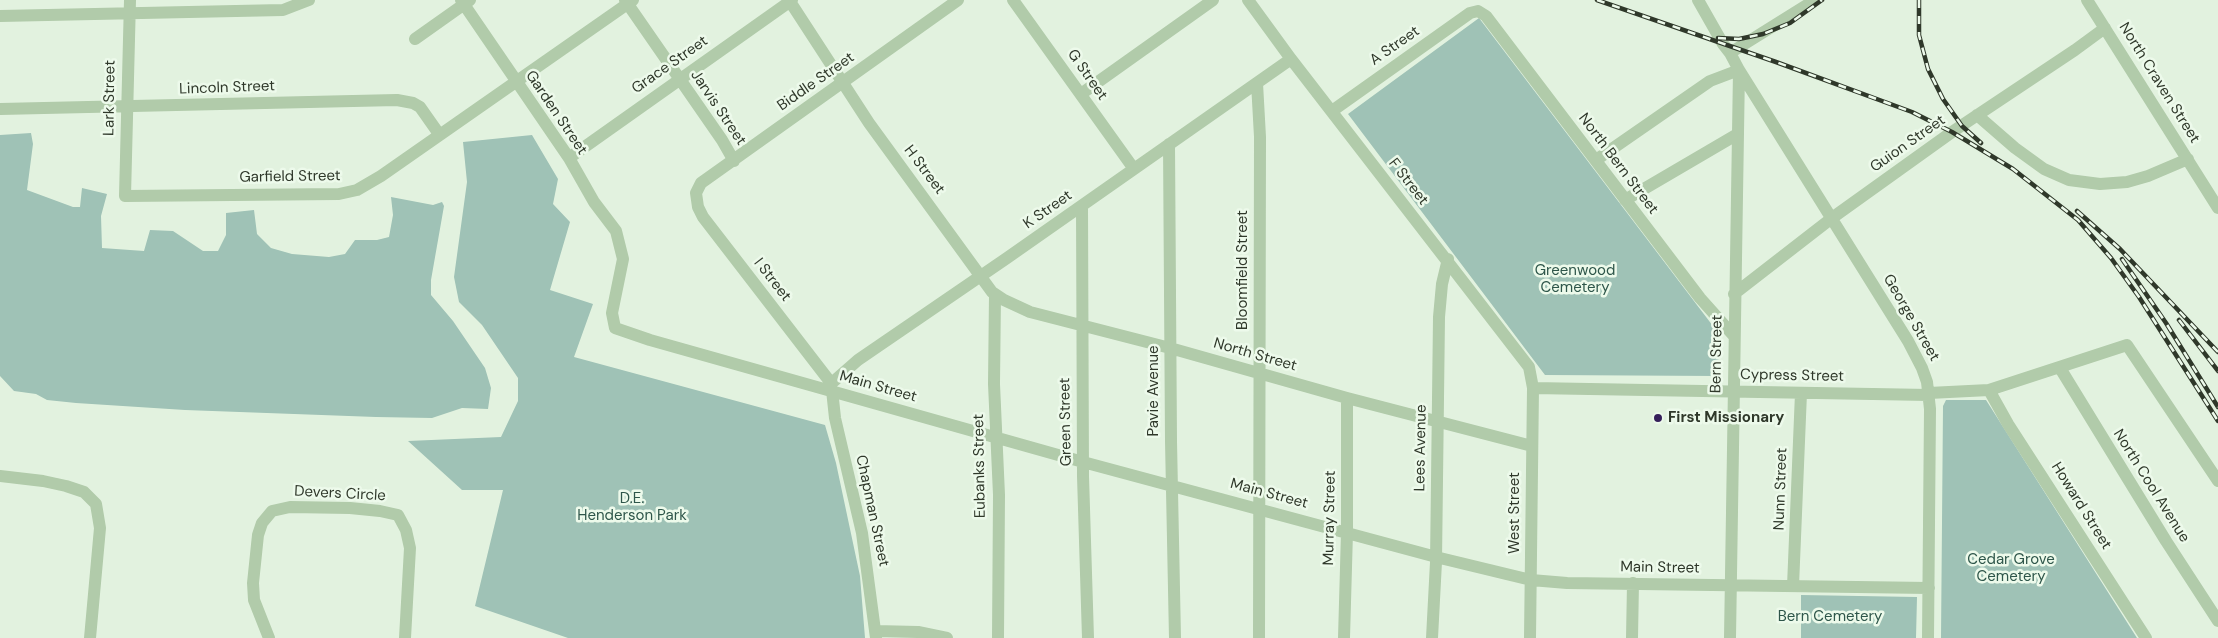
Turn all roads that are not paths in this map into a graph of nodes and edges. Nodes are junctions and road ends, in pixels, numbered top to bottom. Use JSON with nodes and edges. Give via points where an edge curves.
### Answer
{"nodes":[{"id":1,"x":130,"y":0,"type":"edge"},
{"id":2,"x":309,"y":0,"type":"edge"},
{"id":3,"x":790,"y":0,"type":"edge"},
{"id":4,"x":958,"y":0,"type":"edge"},
{"id":5,"x":1013,"y":0,"type":"edge"},
{"id":6,"x":1212,"y":0,"type":"edge"},
{"id":7,"x":1248,"y":0,"type":"edge"},
{"id":8,"x":1698,"y":0,"type":"edge"},
{"id":9,"x":1815,"y":0,"type":"edge"},
{"id":10,"x":2087,"y":0,"type":"edge"},
{"id":11,"x":628,"y":1,"type":"edge"},
{"id":12,"x":466,"y":2,"type":"edge"},
{"id":13,"x":1478,"y":11,"type":"joint"},
{"id":14,"x":129,"y":15,"type":"junction"},
{"id":15,"x":0,"y":16,"type":"edge"},
{"id":16,"x":2105,"y":28,"type":"junction"},
{"id":17,"x":415,"y":39,"type":"dead end"},
{"id":18,"x":1730,"y":53,"type":"junction"},
{"id":19,"x":1291,"y":59,"type":"junction"},
{"id":20,"x":1739,"y":70,"type":"junction"},
{"id":21,"x":679,"y":78,"type":"junction"},
{"id":22,"x":516,"y":82,"type":"junction"},
{"id":23,"x":843,"y":82,"type":"junction"},
{"id":24,"x":1257,"y":83,"type":"junction"},
{"id":25,"x":1081,"y":94,"type":"junction"},
{"id":26,"x":126,"y":107,"type":"junction"},
{"id":27,"x":0,"y":109,"type":"edge"},
{"id":28,"x":1332,"y":111,"type":"junction"},
{"id":29,"x":1977,"y":115,"type":"junction"},
{"id":30,"x":439,"y":134,"type":"junction"},
{"id":31,"x":1736,"y":135,"type":"junction"},
{"id":32,"x":1169,"y":144,"type":"junction"},
{"id":33,"x":568,"y":158,"type":"junction"},
{"id":34,"x":2188,"y":159,"type":"junction"},
{"id":35,"x":734,"y":160,"type":"junction"},
{"id":36,"x":1596,"y":160,"type":"junction"},
{"id":37,"x":1134,"y":169,"type":"junction"},
{"id":38,"x":696,"y":193,"type":"joint"},
{"id":39,"x":125,"y":196,"type":"joint"},
{"id":40,"x":1625,"y":200,"type":"junction"},
{"id":41,"x":1082,"y":206,"type":"junction"},
{"id":42,"x":2218,"y":208,"type":"edge"},
{"id":43,"x":1832,"y":218,"type":"junction"},
{"id":44,"x":1448,"y":259,"type":"junction"},
{"id":45,"x":981,"y":275,"type":"junction"},
{"id":46,"x":995,"y":294,"type":"junction"},
{"id":47,"x":1734,"y":294,"type":"junction"},
{"id":48,"x":1082,"y":324,"type":"junction"},
{"id":49,"x":615,"y":328,"type":"joint"},
{"id":50,"x":1734,"y":336,"type":"junction"},
{"id":51,"x":1170,"y":348,"type":"junction"},
{"id":52,"x":2060,"y":368,"type":"junction"},
{"id":53,"x":1260,"y":374,"type":"junction"},
{"id":54,"x":830,"y":387,"type":"junction"},
{"id":55,"x":1534,"y":388,"type":"junction"},
{"id":56,"x":1989,"y":390,"type":"junction"},
{"id":57,"x":1733,"y":392,"type":"junction"},
{"id":58,"x":1801,"y":393,"type":"junction"},
{"id":59,"x":1929,"y":394,"type":"junction"},
{"id":60,"x":1347,"y":398,"type":"junction"},
{"id":61,"x":1437,"y":421,"type":"junction"},
{"id":62,"x":996,"y":436,"type":"junction"},
{"id":63,"x":1532,"y":446,"type":"junction"},
{"id":64,"x":1083,"y":462,"type":"junction"},
{"id":65,"x":0,"y":476,"type":"edge"},
{"id":66,"x":2218,"y":481,"type":"edge"},
{"id":67,"x":1173,"y":485,"type":"junction"},
{"id":68,"x":1259,"y":508,"type":"junction"},
{"id":69,"x":1347,"y":532,"type":"junction"},
{"id":70,"x":1436,"y":556,"type":"junction"},
{"id":71,"x":1531,"y":580,"type":"junction"},
{"id":72,"x":1633,"y":583,"type":"junction"},
{"id":73,"x":1731,"y":584,"type":"junction"},
{"id":74,"x":1793,"y":586,"type":"junction"},
{"id":75,"x":1929,"y":588,"type":"junction"},
{"id":76,"x":2218,"y":621,"type":"edge"},
{"id":77,"x":876,"y":634,"type":"edge"},
{"id":78,"x":90,"y":638,"type":"edge"},
{"id":79,"x":269,"y":638,"type":"edge"},
{"id":80,"x":404,"y":638,"type":"edge"},
{"id":81,"x":947,"y":638,"type":"edge"},
{"id":82,"x":998,"y":638,"type":"edge"},
{"id":83,"x":1088,"y":638,"type":"edge"},
{"id":84,"x":1176,"y":638,"type":"edge"},
{"id":85,"x":1259,"y":638,"type":"edge"},
{"id":86,"x":1344,"y":638,"type":"edge"},
{"id":87,"x":1432,"y":638,"type":"edge"},
{"id":88,"x":1530,"y":638,"type":"edge"},
{"id":89,"x":1632,"y":638,"type":"edge"},
{"id":90,"x":1730,"y":638,"type":"edge"},
{"id":91,"x":1928,"y":638,"type":"edge"},
{"id":92,"x":2146,"y":638,"type":"edge"}],
"edges":[{"from":1,"to":14,"type":"street","name":"Lark Street"},
{"from":2,"to":14,"type":"street","via":[[283,10]]},
{"from":3,"to":21,"type":"street","name":"Grace Street"},
{"from":3,"to":23,"type":"street","name":"H Street"},
{"from":4,"to":23,"type":"street","name":"Biddle Street"},
{"from":5,"to":25,"type":"street","name":"G Street"},
{"from":6,"to":25,"type":"street"},
{"from":7,"to":19,"type":"street","name":"F Street"},
{"from":8,"to":18,"type":"street","name":"George Street"},
{"from":9,"to":18,"type":"street"},
{"from":10,"to":16,"type":"street","name":"North Craven Street"},
{"from":11,"to":21,"type":"street","name":"Jarvis Street"},
{"from":11,"to":22,"type":"street","name":"Garfield Street"},
{"from":12,"to":17,"type":"street"},
{"from":12,"to":22,"type":"street","name":"Garden Street"},
{"from":13,"to":28,"type":"street","name":"A Street"},
{"from":13,"to":36,"type":"street","name":"North Bern Street","via":[[1486,16]]},
{"from":14,"to":15,"type":"street"},
{"from":14,"to":26,"type":"street","name":"Lark Street"},
{"from":16,"to":29,"type":"street","name":"Guion Street"},
{"from":16,"to":34,"type":"street","name":"North Craven Street"},
{"from":18,"to":20,"type":"street","name":"George Street"},
{"from":19,"to":24,"type":"street","name":"K Street"},
{"from":19,"to":28,"type":"street","name":"F Street"},
{"from":20,"to":31,"type":"street","name":"Bern Street"},
{"from":20,"to":36,"type":"street","via":[[1710,81]]},
{"from":20,"to":43,"type":"street","name":"George Street"},
{"from":21,"to":33,"type":"street","name":"Grace Street"},
{"from":21,"to":35,"type":"street","name":"Jarvis Street"},
{"from":22,"to":30,"type":"street","name":"Garfield Street"},
{"from":22,"to":33,"type":"street","name":"Garden Street"},
{"from":23,"to":35,"type":"street","name":"Biddle Street"},
{"from":23,"to":45,"type":"street","name":"H Street","via":[[869,123]]},
{"from":24,"to":32,"type":"street","name":"K Street"},
{"from":24,"to":53,"type":"street","name":"Bloomfield Street"},
{"from":25,"to":37,"type":"street","name":"G Street"},
{"from":26,"to":27,"type":"street","name":"Lincoln Street"},
{"from":26,"to":30,"type":"street","name":"Lincoln Street","via":[[397,100],[420,107]]},
{"from":26,"to":39,"type":"street","name":"Lark Street"},
{"from":28,"to":44,"type":"street","name":"F Street"},
{"from":29,"to":34,"type":"street","via":[[2044,169],[2068,180],[2100,184],[2127,182]]},
{"from":29,"to":43,"type":"street","name":"Guion Street"},
{"from":30,"to":39,"type":"street","name":"Garfield Street","via":[[381,176],[348,192]]},
{"from":31,"to":40,"type":"street"},
{"from":31,"to":47,"type":"street","name":"Bern Street"},
{"from":32,"to":37,"type":"street","name":"K Street"},
{"from":32,"to":51,"type":"street","name":"Pavie Avenue"},
{"from":33,"to":49,"type":"street","name":"Garden Street","via":[[616,231],[621,245],[623,259],[612,313]]},
{"from":34,"to":42,"type":"street","name":"North Craven Street"},
{"from":35,"to":38,"type":"street","name":"Biddle Street","via":[[701,183]]},
{"from":36,"to":40,"type":"street","name":"North Bern Street"},
{"from":37,"to":41,"type":"street","name":"K Street"},
{"from":38,"to":54,"type":"street","name":"I Street","via":[[703,217]]},
{"from":40,"to":50,"type":"street","name":"North Bern Street","via":[[1700,298]]},
{"from":41,"to":45,"type":"street","name":"K Street"},
{"from":41,"to":48,"type":"street","name":"Green Street"},
{"from":43,"to":47,"type":"street","name":"Guion Street"},
{"from":43,"to":59,"type":"street","name":"George Street","via":[[1916,355]]},
{"from":44,"to":55,"type":"street","name":"F Street","via":[[1529,367]]},
{"from":44,"to":61,"type":"street","name":"Lees Avenue","via":[[1442,284]]},
{"from":45,"to":46,"type":"street","name":"North Street"},
{"from":45,"to":54,"type":"street","name":"K Street","via":[[858,360]]},
{"from":46,"to":48,"type":"street","name":"North Street","via":[[1025,311]]},
{"from":46,"to":62,"type":"street","name":"Eubanks Street"},
{"from":47,"to":50,"type":"street","name":"Bern Street"},
{"from":48,"to":51,"type":"street","name":"North Street"},
{"from":48,"to":64,"type":"street","name":"Green Street"},
{"from":49,"to":54,"type":"street","name":"Main Street"},
{"from":50,"to":57,"type":"street","name":"Bern Street"},
{"from":51,"to":53,"type":"street","name":"North Street"},
{"from":51,"to":67,"type":"street","name":"Pavie Avenue"},
{"from":52,"to":56,"type":"street","name":"Cypress Street"},
{"from":52,"to":66,"type":"street","name":"Cypress Street","via":[[2127,345]]},
{"from":52,"to":76,"type":"street","name":"North Cool Avenue"},
{"from":53,"to":60,"type":"street","name":"North Street"},
{"from":53,"to":68,"type":"street","name":"Bloomfield Street"},
{"from":54,"to":62,"type":"street","name":"Main Street"},
{"from":54,"to":77,"type":"street","name":"Chapman Street","via":[[862,533]]},
{"from":55,"to":57,"type":"street","name":"Cypress Street"},
{"from":55,"to":63,"type":"street","name":"West Street"},
{"from":56,"to":59,"type":"street","name":"Cypress Street"},
{"from":56,"to":92,"type":"street","name":"Howard Street"},
{"from":57,"to":58,"type":"street","name":"Cypress Street"},
{"from":57,"to":73,"type":"street","name":"Bern Street"},
{"from":58,"to":59,"type":"street","name":"Cypress Street"},
{"from":58,"to":74,"type":"street","name":"Nunn Street"},
{"from":59,"to":75,"type":"street","name":"George Street"},
{"from":60,"to":61,"type":"street","name":"North Street"},
{"from":60,"to":69,"type":"street","name":"Murray Street"},
{"from":61,"to":63,"type":"street","name":"North Street"},
{"from":61,"to":70,"type":"street","name":"Lees Avenue"},
{"from":62,"to":64,"type":"street","name":"Main Street"},
{"from":62,"to":82,"type":"street","name":"Eubanks Street"},
{"from":63,"to":71,"type":"street","name":"West Street"},
{"from":64,"to":67,"type":"street","name":"Main Street"},
{"from":64,"to":83,"type":"street","name":"Green Street"},
{"from":65,"to":78,"type":"street","via":[[66,486],[89,495],[96,504],[100,528]]},
{"from":67,"to":68,"type":"street","name":"Main Street"},
{"from":67,"to":84,"type":"street","name":"Pavie Avenue"},
{"from":68,"to":69,"type":"street","name":"Main Street"},
{"from":68,"to":85,"type":"street","name":"Bloomfield Street"},
{"from":69,"to":70,"type":"street","name":"Main Street"},
{"from":69,"to":86,"type":"street","name":"Murray Street"},
{"from":70,"to":71,"type":"street","name":"Main Street"},
{"from":70,"to":87,"type":"street","name":"Lees Avenue"},
{"from":71,"to":72,"type":"street","name":"Main Street"},
{"from":71,"to":88,"type":"street","name":"West Street"},
{"from":72,"to":73,"type":"street","name":"Main Street"},
{"from":72,"to":89,"type":"street"},
{"from":73,"to":74,"type":"street","name":"Main Street"},
{"from":73,"to":90,"type":"street","name":"Bern Street"},
{"from":74,"to":75,"type":"street","name":"Main Street"},
{"from":75,"to":91,"type":"street","name":"George Street"},
{"from":77,"to":81,"type":"street","via":[[918,632]]},
{"from":79,"to":80,"type":"street","name":"Devers Circle","via":[[254,600],[258,536],[262,523],[272,511],[290,507],[350,508],[398,515],[403,521],[410,548]]}]}
